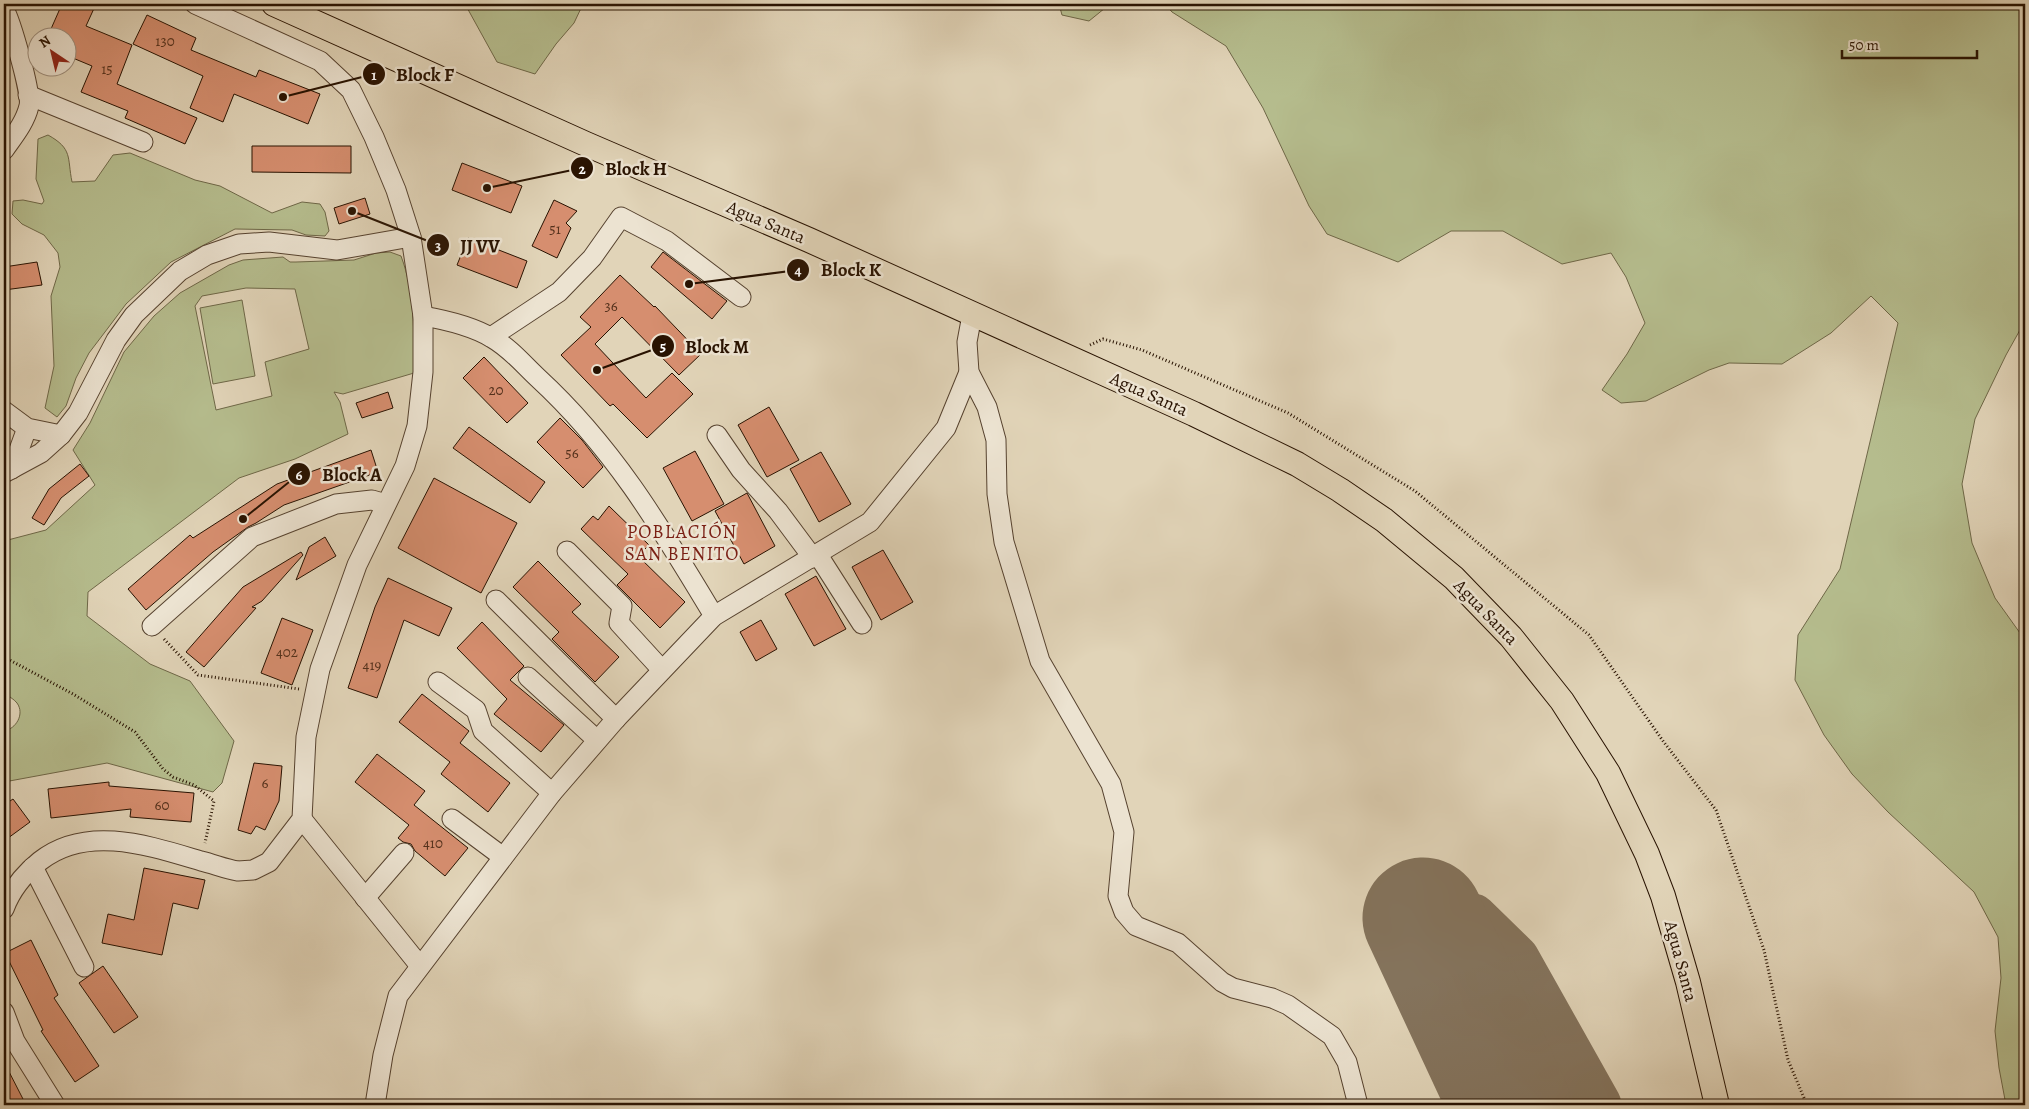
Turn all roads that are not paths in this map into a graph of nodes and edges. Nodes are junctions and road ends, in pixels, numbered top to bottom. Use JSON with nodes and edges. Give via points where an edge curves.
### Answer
{"nodes":[{"id":1,"x":195,"y":4,"type":"edge"},
{"id":2,"x":274,"y":4,"type":"edge"},
{"id":3,"x":4,"y":8,"type":"edge"},
{"id":4,"x":305,"y":10,"type":"edge"},
{"id":5,"x":28,"y":96,"type":"junction"},
{"id":6,"x":143,"y":142,"type":"dead end"},
{"id":7,"x":4,"y":150,"type":"edge"},
{"id":8,"x":411,"y":237,"type":"junction"},
{"id":9,"x":741,"y":297,"type":"dead end"},
{"id":10,"x":972,"y":315,"type":"junction"},
{"id":11,"x":423,"y":316,"type":"junction"},
{"id":12,"x":491,"y":336,"type":"junction"},
{"id":13,"x":969,"y":372,"type":"junction"},
{"id":14,"x":4,"y":411,"type":"edge"},
{"id":15,"x":27,"y":428,"type":"junction"},
{"id":16,"x":61,"y":435,"type":"junction"},
{"id":17,"x":717,"y":435,"type":"dead end"},
{"id":18,"x":8,"y":471,"type":"edge"},
{"id":19,"x":386,"y":504,"type":"junction"},
{"id":20,"x":567,"y":550,"type":"dead end"},
{"id":21,"x":815,"y":557,"type":"junction"},
{"id":22,"x":496,"y":600,"type":"dead end"},
{"id":23,"x":714,"y":616,"type":"junction"},
{"id":24,"x":862,"y":624,"type":"dead end"},
{"id":25,"x":152,"y":626,"type":"road end"},
{"id":26,"x":662,"y":670,"type":"junction"},
{"id":27,"x":528,"y":677,"type":"dead end"},
{"id":28,"x":438,"y":682,"type":"dead end"},
{"id":29,"x":616,"y":719,"type":"junction"},
{"id":30,"x":596,"y":740,"type":"junction"},
{"id":31,"x":552,"y":793,"type":"junction"},
{"id":32,"x":302,"y":819,"type":"junction"},
{"id":33,"x":452,"y":819,"type":"dead end"},
{"id":34,"x":404,"y":853,"type":"dead end"},
{"id":35,"x":503,"y":857,"type":"junction"},
{"id":36,"x":33,"y":867,"type":"junction"},
{"id":37,"x":365,"y":898,"type":"junction"},
{"id":38,"x":4,"y":909,"type":"edge"},
{"id":39,"x":420,"y":966,"type":"junction"},
{"id":40,"x":84,"y":967,"type":"dead end"},
{"id":41,"x":4,"y":1012,"type":"edge"},
{"id":42,"x":56,"y":1105,"type":"edge"},
{"id":43,"x":375,"y":1105,"type":"edge"},
{"id":44,"x":1358,"y":1105,"type":"edge"},
{"id":45,"x":1717,"y":1105,"type":"edge"}],
"edges":[{"from":1,"to":8,"type":"street","via":[[320,61],[351,90],[374,136]]},
{"from":2,"to":4,"type":"main road","name":"Agua Santa"},
{"from":3,"to":5,"type":"street"},
{"from":4,"to":10,"type":"main road","name":"Agua Santa","via":[[586,144],[809,240]]},
{"from":5,"to":6,"type":"street"},
{"from":5,"to":7,"type":"street","via":[[30,105],[18,132]]},
{"from":8,"to":11,"type":"street"},
{"from":8,"to":16,"type":"street","via":[[337,250],[269,242],[239,244],[207,255],[180,271],[134,315],[116,340],[78,413]]},
{"from":9,"to":12,"type":"street","via":[[667,241],[621,217],[592,258],[559,292]]},
{"from":10,"to":13,"type":"street","via":[[967,342]]},
{"from":10,"to":45,"type":"main road","name":"Agua Santa","via":[[1194,414],[1297,464],[1384,520],[1454,578],[1483,607],[1527,655],[1562,701],[1608,773],[1628,813],[1663,896]]},
{"from":11,"to":12,"type":"street"},
{"from":11,"to":19,"type":"street","via":[[423,372],[417,426],[404,466]]},
{"from":12,"to":23,"type":"street","via":[[552,391],[607,452],[645,503]]},
{"from":13,"to":21,"type":"street","via":[[946,428],[870,522]]},
{"from":13,"to":44,"type":"street","via":[[987,407],[996,440],[997,494],[1004,542],[1040,661],[1111,784],[1124,832],[1118,896],[1124,912],[1136,926],[1178,943],[1222,982],[1288,1005],[1332,1036],[1347,1062]]},
{"from":14,"to":15,"type":"street"},
{"from":15,"to":16,"type":"street"},
{"from":15,"to":18,"type":"street"},
{"from":16,"to":18,"type":"street","via":[[41,453]]},
{"from":17,"to":21,"type":"street","via":[[741,470]]},
{"from":19,"to":25,"type":"street","via":[[372,500],[336,504],[252,537]]},
{"from":19,"to":32,"type":"street","via":[[344,600],[315,691],[306,737]]},
{"from":20,"to":26,"type":"street","via":[[622,606],[619,623]]},
{"from":21,"to":23,"type":"street"},
{"from":21,"to":24,"type":"street"},
{"from":22,"to":29,"type":"street"},
{"from":23,"to":26,"type":"street"},
{"from":26,"to":29,"type":"street"},
{"from":27,"to":30,"type":"street"},
{"from":28,"to":31,"type":"street","via":[[476,710],[483,731]]},
{"from":29,"to":30,"type":"street"},
{"from":30,"to":31,"type":"street"},
{"from":31,"to":35,"type":"street"},
{"from":32,"to":36,"type":"street","via":[[276,856],[253,870],[238,871],[128,842],[95,840],[56,852]]},
{"from":32,"to":37,"type":"street"},
{"from":33,"to":35,"type":"street"},
{"from":34,"to":37,"type":"street"},
{"from":35,"to":39,"type":"street"},
{"from":36,"to":38,"type":"street","via":[[13,891]]},
{"from":36,"to":40,"type":"street"},
{"from":37,"to":39,"type":"street"},
{"from":39,"to":43,"type":"street","via":[[398,996]]},
{"from":41,"to":42,"type":"street","via":[[15,1041]]}]}
